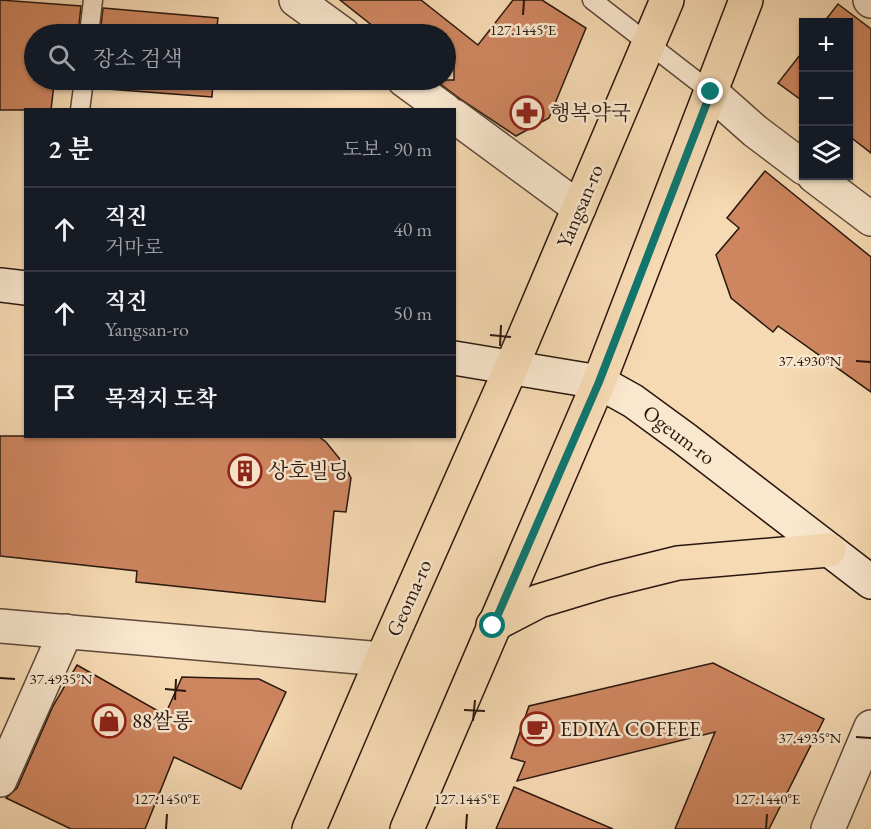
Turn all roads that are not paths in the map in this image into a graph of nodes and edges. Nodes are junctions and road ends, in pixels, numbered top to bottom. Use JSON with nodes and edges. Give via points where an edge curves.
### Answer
{"nodes":[{"id":1,"x":93,"y":0,"type":"edge"},
{"id":2,"x":296,"y":0,"type":"edge"},
{"id":3,"x":592,"y":0,"type":"edge"},
{"id":4,"x":667,"y":0,"type":"edge"},
{"id":5,"x":746,"y":0,"type":"edge"},
{"id":6,"x":90,"y":24,"type":"edge"},
{"id":7,"x":329,"y":24,"type":"edge"},
{"id":8,"x":648,"y":44,"type":"junction"},
{"id":9,"x":83,"y":90,"type":"edge"},
{"id":10,"x":418,"y":90,"type":"edge"},
{"id":11,"x":711,"y":92,"type":"junction"},
{"id":12,"x":80,"y":108,"type":"edge"},
{"id":13,"x":442,"y":108,"type":"edge"},
{"id":14,"x":456,"y":118,"type":"edge"},
{"id":15,"x":799,"y":164,"type":"edge"},
{"id":16,"x":819,"y":180,"type":"edge"},
{"id":17,"x":579,"y":208,"type":"junction"},
{"id":18,"x":871,"y":219,"type":"edge"},
{"id":19,"x":0,"y":285,"type":"edge"},
{"id":20,"x":24,"y":288,"type":"edge"},
{"id":21,"x":456,"y":358,"type":"edge"},
{"id":22,"x":511,"y":368,"type":"junction"},
{"id":23,"x":599,"y":382,"type":"junction"},
{"id":24,"x":829,"y":550,"type":"junction"},
{"id":25,"x":871,"y":582,"type":"edge"},
{"id":26,"x":0,"y":626,"type":"edge"},
{"id":27,"x":493,"y":626,"type":"junction"},
{"id":28,"x":66,"y":631,"type":"junction"},
{"id":29,"x":382,"y":659,"type":"junction"},
{"id":30,"x":871,"y":727,"type":"edge"},
{"id":31,"x":0,"y":780,"type":"edge"},
{"id":32,"x":309,"y":829,"type":"edge"},
{"id":33,"x":407,"y":829,"type":"edge"},
{"id":34,"x":828,"y":829,"type":"edge"}],
"edges":[{"from":1,"to":6,"type":"lane"},
{"from":2,"to":7,"type":"street"},
{"from":3,"to":8,"type":"lane"},
{"from":4,"to":8,"type":"main road","name":"Yangsan-ro"},
{"from":5,"to":11,"type":"main road"},
{"from":8,"to":11,"type":"lane"},
{"from":8,"to":17,"type":"main road","name":"Yangsan-ro"},
{"from":9,"to":12,"type":"lane"},
{"from":10,"to":13,"type":"street"},
{"from":11,"to":15,"type":"street"},
{"from":11,"to":23,"type":"main road"},
{"from":14,"to":17,"type":"street"},
{"from":16,"to":18,"type":"street"},
{"from":17,"to":22,"type":"main road","name":"Yangsan-ro"},
{"from":19,"to":20,"type":"street"},
{"from":21,"to":22,"type":"street","name":"Ogeum-ro"},
{"from":22,"to":23,"type":"street","name":"Ogeum-ro"},
{"from":22,"to":29,"type":"main road","name":"Geoma-ro"},
{"from":23,"to":24,"type":"street","name":"Ogeum-ro","via":[[668,426]]},
{"from":23,"to":27,"type":"main road"},
{"from":24,"to":25,"type":"street","name":"Ogeum-ro"},
{"from":24,"to":27,"type":"main road","via":[[678,563],[604,580],[539,601]]},
{"from":26,"to":28,"type":"street"},
{"from":27,"to":33,"type":"main road"},
{"from":28,"to":29,"type":"street"},
{"from":28,"to":31,"type":"street"},
{"from":29,"to":32,"type":"main road","name":"Geoma-ro"},
{"from":30,"to":34,"type":"street"}]}
